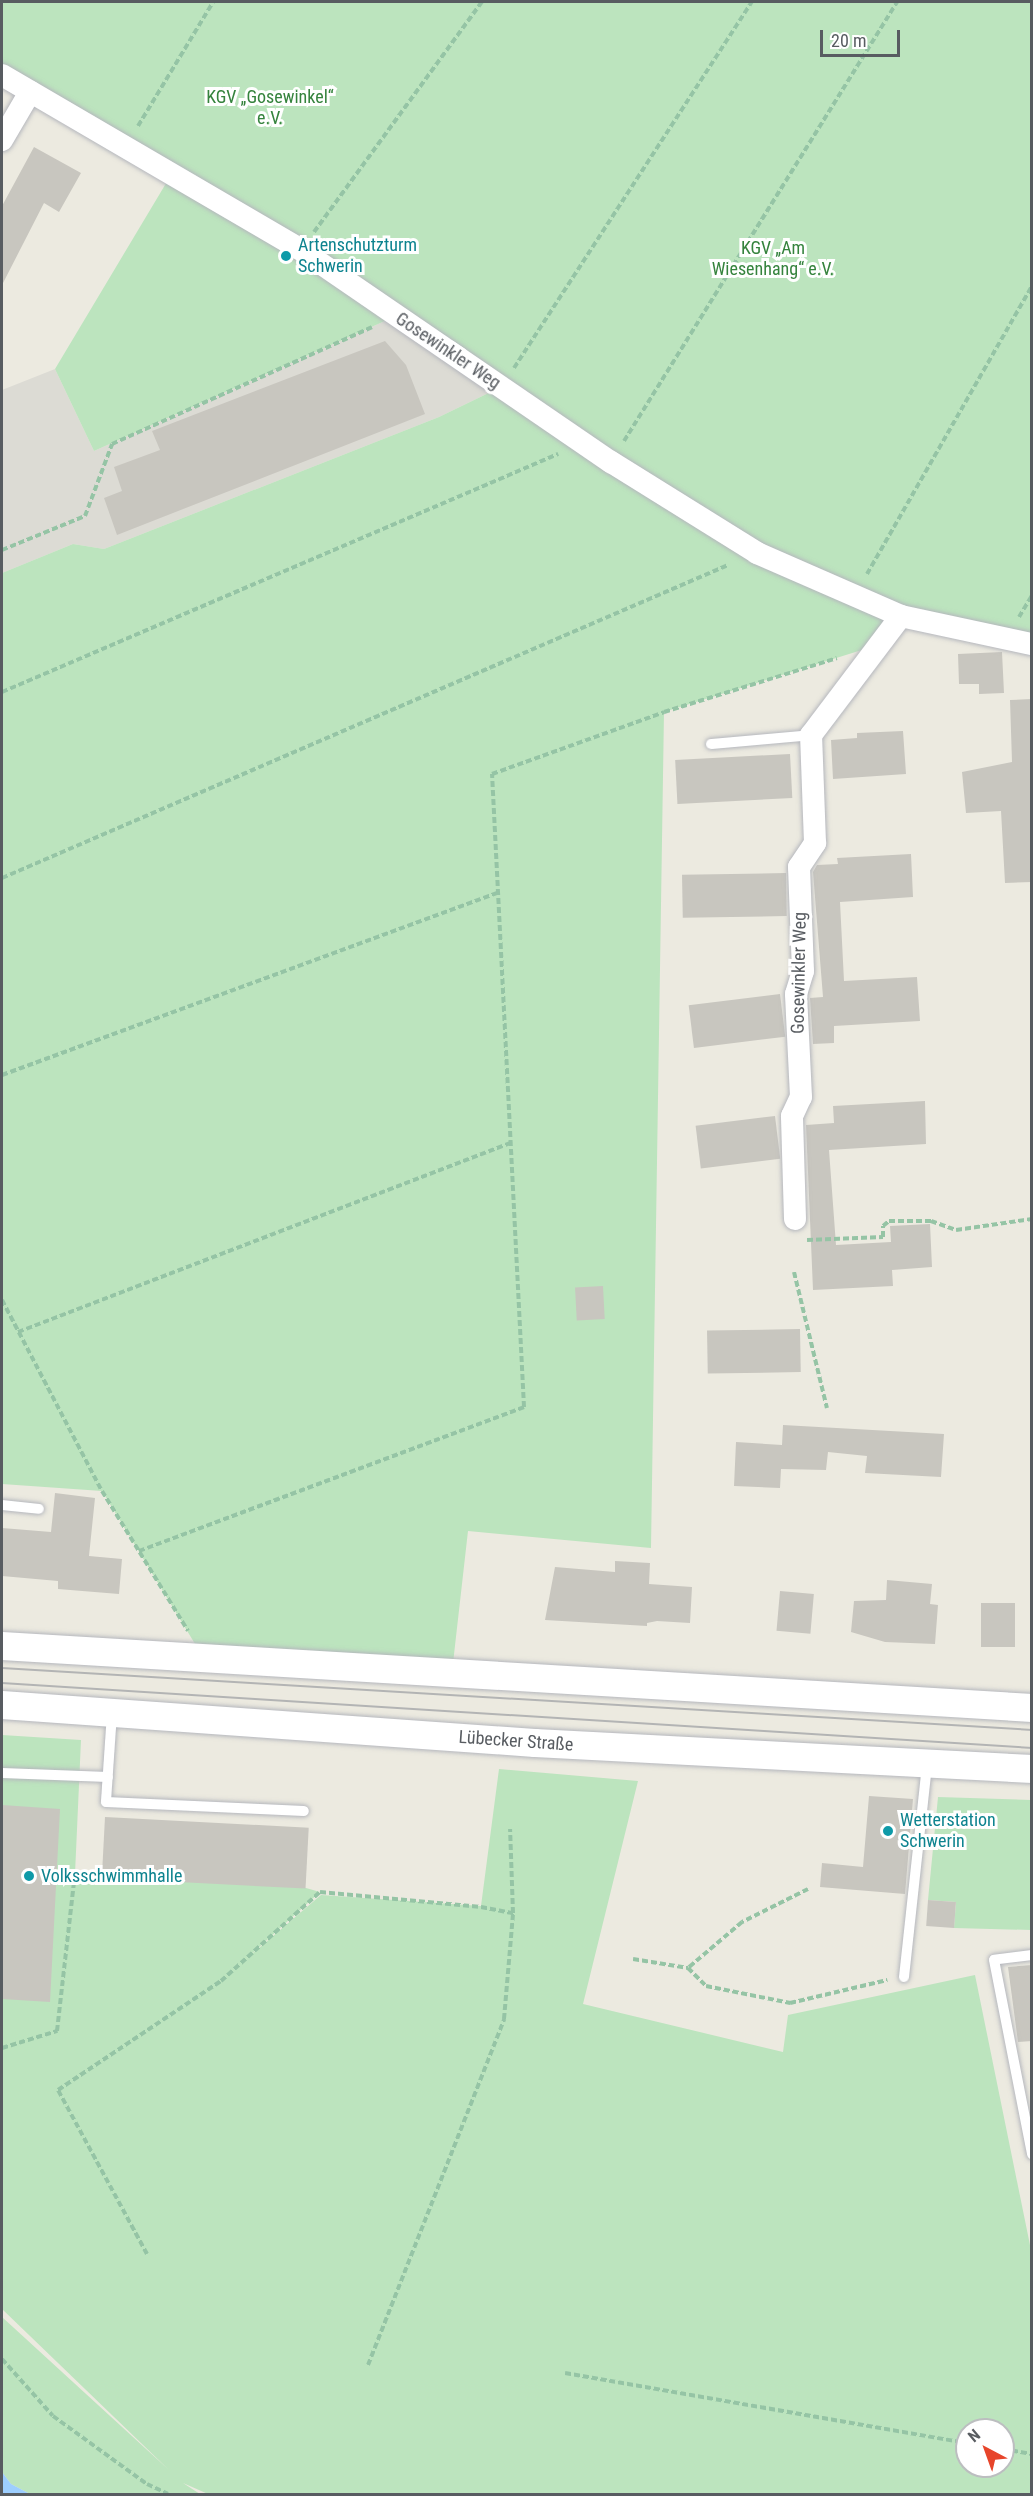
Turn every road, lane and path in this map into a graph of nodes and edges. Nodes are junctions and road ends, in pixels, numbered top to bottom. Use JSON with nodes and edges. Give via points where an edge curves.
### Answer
{"nodes":[{"id":1,"x":213,"y":2,"type":"edge"},
{"id":2,"x":482,"y":2,"type":"edge"},
{"id":3,"x":752,"y":2,"type":"edge"},
{"id":4,"x":897,"y":2,"type":"edge"},
{"id":5,"x":2,"y":75,"type":"edge"},
{"id":6,"x":30,"y":92,"type":"junction"},
{"id":7,"x":2,"y":140,"type":"edge"},
{"id":8,"x":125,"y":147,"type":"junction"},
{"id":9,"x":302,"y":250,"type":"junction"},
{"id":10,"x":1032,"y":286,"type":"edge"},
{"id":11,"x":396,"y":316,"type":"junction"},
{"id":12,"x":501,"y":387,"type":"junction"},
{"id":13,"x":584,"y":443,"type":"junction"},
{"id":14,"x":611,"y":462,"type":"junction"},
{"id":15,"x":2,"y":550,"type":"edge"},
{"id":16,"x":757,"y":553,"type":"junction"},
{"id":17,"x":854,"y":597,"type":"junction"},
{"id":18,"x":901,"y":616,"type":"junction"},
{"id":19,"x":881,"y":644,"type":"junction"},
{"id":20,"x":1032,"y":644,"type":"edge"},
{"id":21,"x":2,"y":692,"type":"edge"},
{"id":22,"x":811,"y":735,"type":"junction"},
{"id":23,"x":711,"y":744,"type":"dead end"},
{"id":24,"x":2,"y":878,"type":"edge"},
{"id":25,"x":498,"y":893,"type":"junction"},
{"id":26,"x":2,"y":1075,"type":"edge"},
{"id":27,"x":510,"y":1143,"type":"junction"},
{"id":28,"x":1032,"y":1219,"type":"edge"},
{"id":29,"x":795,"y":1230,"type":"joint"},
{"id":30,"x":794,"y":1272,"type":"dead end"},
{"id":31,"x":2,"y":1300,"type":"edge"},
{"id":32,"x":18,"y":1332,"type":"junction"},
{"id":33,"x":827,"y":1408,"type":"dead end"},
{"id":34,"x":2,"y":1505,"type":"edge"},
{"id":35,"x":39,"y":1509,"type":"dead end"},
{"id":36,"x":140,"y":1551,"type":"junction"},
{"id":37,"x":2,"y":1646,"type":"edge"},
{"id":38,"x":203,"y":1658,"type":"junction"},
{"id":39,"x":2,"y":1705,"type":"edge"},
{"id":40,"x":1032,"y":1708,"type":"edge"},
{"id":41,"x":112,"y":1713,"type":"junction"},
{"id":42,"x":927,"y":1762,"type":"junction"},
{"id":43,"x":1032,"y":1769,"type":"edge"},
{"id":44,"x":2,"y":1773,"type":"edge"},
{"id":45,"x":108,"y":1777,"type":"junction"},
{"id":46,"x":304,"y":1811,"type":"dead end"},
{"id":47,"x":510,"y":1829,"type":"dead end"},
{"id":48,"x":75,"y":1874,"type":"dead end"},
{"id":49,"x":808,"y":1889,"type":"dead end"},
{"id":50,"x":513,"y":1913,"type":"junction"},
{"id":51,"x":1032,"y":1955,"type":"edge"},
{"id":52,"x":633,"y":1959,"type":"dead end"},
{"id":53,"x":688,"y":1968,"type":"junction"},
{"id":54,"x":904,"y":1977,"type":"joint"},
{"id":55,"x":2,"y":2048,"type":"edge"},
{"id":56,"x":1032,"y":2154,"type":"edge"},
{"id":57,"x":147,"y":2254,"type":"dead end"},
{"id":58,"x":2,"y":2359,"type":"edge"},
{"id":59,"x":368,"y":2365,"type":"dead end"},
{"id":60,"x":565,"y":2373,"type":"dead end"},
{"id":61,"x":955,"y":2441,"type":"edge"},
{"id":62,"x":1015,"y":2451,"type":"edge"},
{"id":63,"x":1032,"y":2454,"type":"edge"},
{"id":64,"x":168,"y":2494,"type":"edge"}],
"edges":[{"from":1,"to":8,"type":"path"},
{"from":2,"to":9,"type":"path"},
{"from":3,"to":12,"type":"path"},
{"from":4,"to":14,"type":"path"},
{"from":5,"to":6,"type":"street","name":"Gosewinkler Weg"},
{"from":6,"to":7,"type":"street"},
{"from":6,"to":8,"type":"street","name":"Gosewinkler Weg"},
{"from":8,"to":9,"type":"street","name":"Gosewinkler Weg"},
{"from":9,"to":11,"type":"street","name":"Gosewinkler Weg"},
{"from":10,"to":17,"type":"path"},
{"from":11,"to":12,"type":"street","name":"Gosewinkler Weg"},
{"from":11,"to":15,"type":"path","via":[[112,444],[85,516]]},
{"from":12,"to":13,"type":"street","name":"Gosewinkler Weg"},
{"from":13,"to":14,"type":"street","name":"Gosewinkler Weg"},
{"from":13,"to":21,"type":"path"},
{"from":14,"to":16,"type":"street","name":"Gosewinkler Weg"},
{"from":16,"to":17,"type":"street","name":"Gosewinkler Weg"},
{"from":16,"to":24,"type":"path"},
{"from":17,"to":18,"type":"street","name":"Gosewinkler Weg"},
{"from":18,"to":19,"type":"street"},
{"from":18,"to":20,"type":"street","name":"Gosewinkler Weg"},
{"from":19,"to":22,"type":"street"},
{"from":19,"to":25,"type":"path","via":[[664,712],[492,774]]},
{"from":22,"to":23,"type":"lane"},
{"from":22,"to":29,"type":"street","name":"Gosewinkler Weg","via":[[815,843],[799,867],[803,971],[796,994],[801,1097],[792,1116]]},
{"from":25,"to":26,"type":"path"},
{"from":25,"to":27,"type":"path"},
{"from":27,"to":32,"type":"path"},
{"from":27,"to":36,"type":"path","via":[[524,1407]]},
{"from":28,"to":29,"type":"path","via":[[956,1230],[931,1221],[889,1221],[883,1226],[883,1237]]},
{"from":30,"to":33,"type":"path"},
{"from":31,"to":32,"type":"path"},
{"from":32,"to":36,"type":"path","via":[[102,1491]]},
{"from":34,"to":35,"type":"lane"},
{"from":36,"to":38,"type":"path"},
{"from":37,"to":38,"type":"street"},
{"from":38,"to":40,"type":"street"},
{"from":39,"to":41,"type":"street","name":"Lübecker Straße"},
{"from":41,"to":42,"type":"street","name":"Lübecker Straße","via":[[535,1743]]},
{"from":41,"to":45,"type":"lane"},
{"from":42,"to":43,"type":"street","name":"Lübecker Straße"},
{"from":42,"to":54,"type":"lane"},
{"from":44,"to":45,"type":"lane"},
{"from":45,"to":46,"type":"lane","via":[[106,1802]]},
{"from":47,"to":50,"type":"path"},
{"from":48,"to":55,"type":"path","via":[[57,2031]]},
{"from":49,"to":53,"type":"path","via":[[742,1922]]},
{"from":50,"to":57,"type":"path","via":[[320,1892],[221,1981],[58,2090]]},
{"from":50,"to":59,"type":"path","via":[[504,2019]]},
{"from":51,"to":56,"type":"lane","via":[[994,1960]]},
{"from":52,"to":53,"type":"path"},
{"from":53,"to":54,"type":"path","via":[[706,1986],[790,2003]]},
{"from":58,"to":64,"type":"path","via":[[53,2416],[147,2484]]},
{"from":60,"to":61,"type":"path"},
{"from":62,"to":63,"type":"path"}]}
